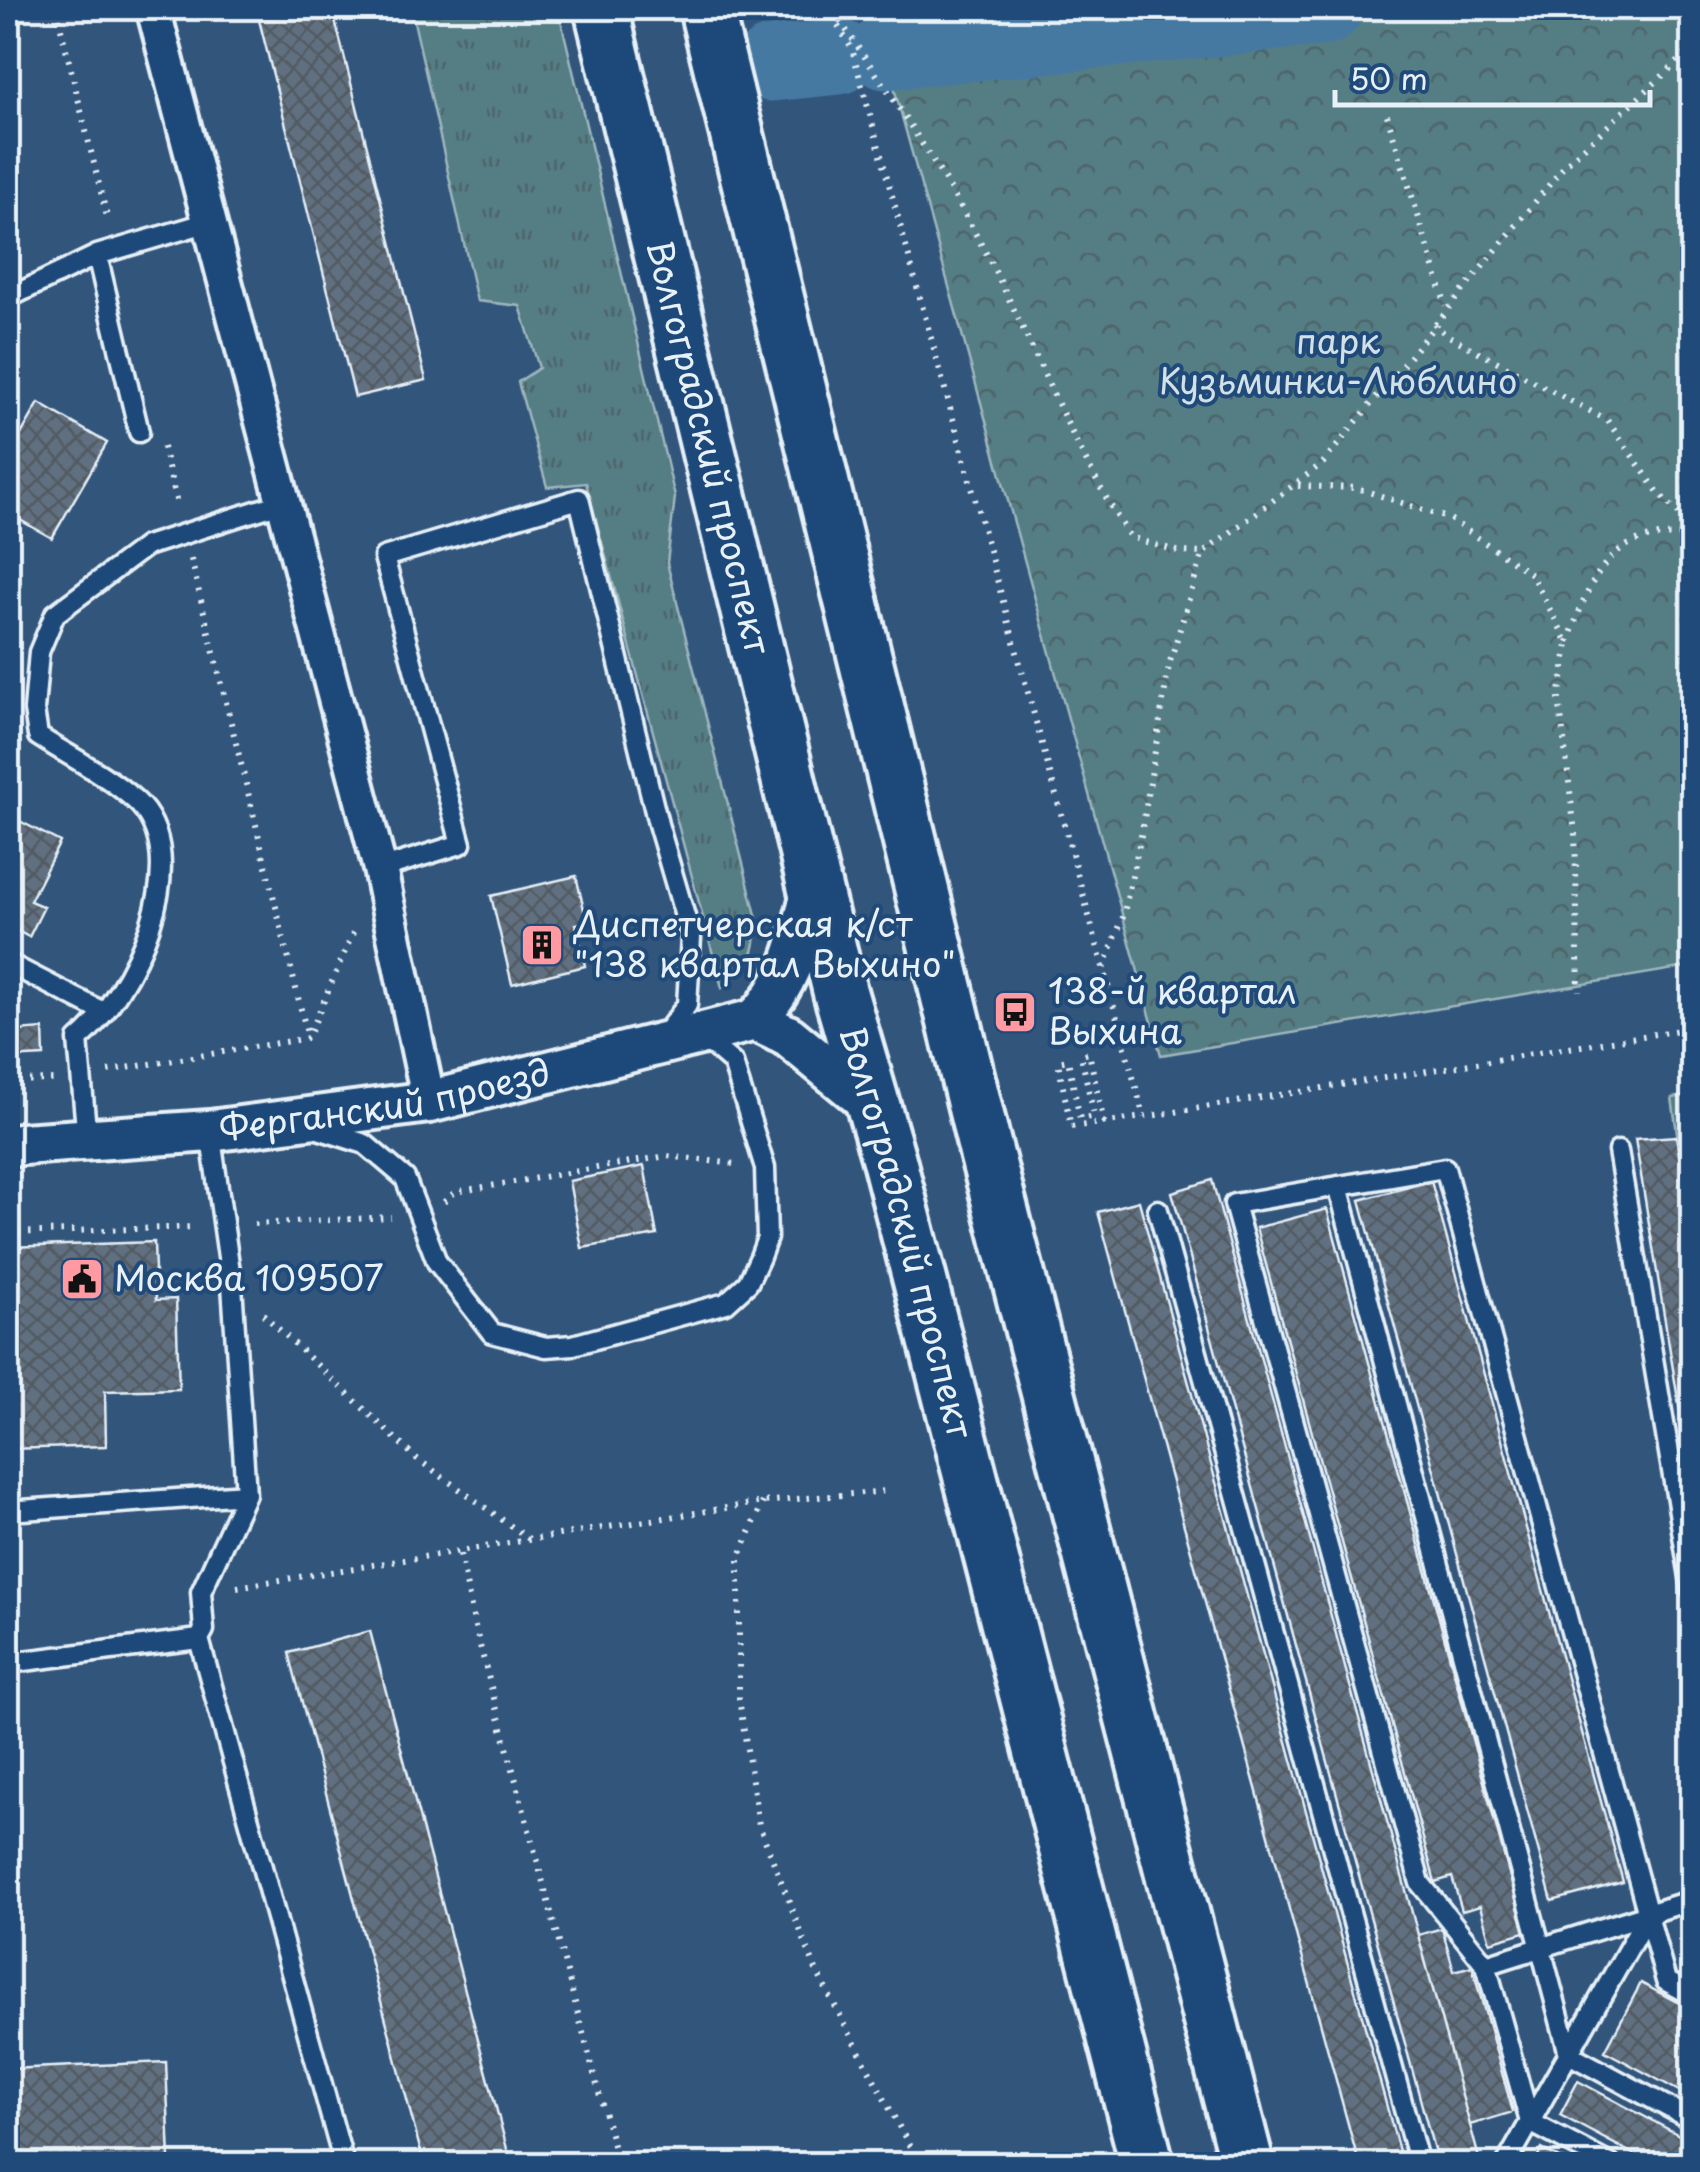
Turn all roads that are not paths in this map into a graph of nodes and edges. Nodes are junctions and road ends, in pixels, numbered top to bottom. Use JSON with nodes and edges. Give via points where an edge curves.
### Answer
{"nodes":[{"id":1,"x":152,"y":8,"type":"edge"},
{"id":2,"x":601,"y":8,"type":"edge"},
{"id":3,"x":706,"y":8,"type":"edge"},
{"id":4,"x":210,"y":222,"type":"junction"},
{"id":5,"x":97,"y":256,"type":"junction"},
{"id":6,"x":8,"y":298,"type":"edge"},
{"id":7,"x":139,"y":432,"type":"dead end"},
{"id":8,"x":284,"y":502,"type":"junction"},
{"id":9,"x":380,"y":869,"type":"junction"},
{"id":10,"x":814,"y":885,"type":"junction"},
{"id":11,"x":8,"y":963,"type":"edge"},
{"id":12,"x":103,"y":1012,"type":"junction"},
{"id":13,"x":756,"y":1020,"type":"junction"},
{"id":14,"x":700,"y":1036,"type":"junction"},
{"id":15,"x":658,"y":1042,"type":"junction"},
{"id":16,"x":428,"y":1102,"type":"junction"},
{"id":17,"x":873,"y":1106,"type":"junction"},
{"id":18,"x":296,"y":1121,"type":"junction"},
{"id":19,"x":210,"y":1130,"type":"junction"},
{"id":20,"x":87,"y":1140,"type":"junction"},
{"id":21,"x":8,"y":1145,"type":"edge"},
{"id":22,"x":1618,"y":1152,"type":"dead end"},
{"id":23,"x":1338,"y":1186,"type":"junction"},
{"id":24,"x":1158,"y":1210,"type":"dead end"},
{"id":25,"x":246,"y":1494,"type":"junction"},
{"id":26,"x":8,"y":1512,"type":"edge"},
{"id":27,"x":1692,"y":1590,"type":"edge"},
{"id":28,"x":199,"y":1640,"type":"junction"},
{"id":29,"x":8,"y":1663,"type":"edge"},
{"id":30,"x":1692,"y":1900,"type":"edge"},
{"id":31,"x":1648,"y":1914,"type":"junction"},
{"id":32,"x":1540,"y":1948,"type":"junction"},
{"id":33,"x":1486,"y":1965,"type":"junction"},
{"id":34,"x":1692,"y":1995,"type":"edge"},
{"id":35,"x":1569,"y":2054,"type":"junction"},
{"id":36,"x":1692,"y":2120,"type":"edge"},
{"id":37,"x":1530,"y":2122,"type":"junction"},
{"id":38,"x":344,"y":2164,"type":"edge"},
{"id":39,"x":1147,"y":2164,"type":"edge"},
{"id":40,"x":1247,"y":2164,"type":"edge"},
{"id":41,"x":1419,"y":2164,"type":"edge"},
{"id":42,"x":1506,"y":2164,"type":"edge"},
{"id":43,"x":1610,"y":2164,"type":"edge"}],
"edges":[{"from":1,"to":4,"type":"street"},
{"from":2,"to":10,"type":"main road","name":"Волгоградский проспект"},
{"from":3,"to":40,"type":"main road","via":[[978,1121]]},
{"from":4,"to":5,"type":"lane"},
{"from":4,"to":8,"type":"street"},
{"from":5,"to":6,"type":"lane"},
{"from":5,"to":7,"type":"lane"},
{"from":8,"to":9,"type":"street"},
{"from":8,"to":12,"type":"lane","via":[[146,546],[55,614],[39,652],[38,736],[136,801],[152,824],[162,860],[152,932]]},
{"from":9,"to":15,"type":"lane","via":[[461,844],[384,557],[578,499],[691,937],[687,1005]]},
{"from":9,"to":16,"type":"street"},
{"from":10,"to":13,"type":"street","via":[[793,964]]},
{"from":10,"to":17,"type":"main road","name":"Волгоградский проспект"},
{"from":11,"to":12,"type":"lane"},
{"from":12,"to":20,"type":"lane","via":[[78,1040]]},
{"from":13,"to":14,"type":"street","name":"Ферганский проезд"},
{"from":13,"to":17,"type":"street","via":[[788,1036]]},
{"from":14,"to":15,"type":"street","name":"Ферганский проезд"},
{"from":14,"to":18,"type":"lane","via":[[732,1063],[764,1168],[767,1238],[760,1258],[748,1283],[726,1303],[574,1345],[546,1347],[492,1333],[437,1262],[405,1178],[365,1144]]},
{"from":15,"to":16,"type":"street","name":"Ферганский проезд"},
{"from":16,"to":18,"type":"street","name":"Ферганский проезд"},
{"from":17,"to":39,"type":"main road","name":"Волгоградский проспект"},
{"from":18,"to":19,"type":"street","name":"Ферганский проезд"},
{"from":19,"to":20,"type":"street","name":"Ферганский проезд"},
{"from":19,"to":25,"type":"lane","via":[[232,1285]]},
{"from":20,"to":21,"type":"street","name":"Ферганский проезд"},
{"from":22,"to":27,"type":"lane"},
{"from":23,"to":31,"type":"lane","via":[[1444,1168]]},
{"from":23,"to":32,"type":"lane"},
{"from":23,"to":33,"type":"lane","via":[[1234,1204],[1420,1883]]},
{"from":24,"to":41,"type":"lane"},
{"from":25,"to":26,"type":"lane"},
{"from":25,"to":28,"type":"lane","via":[[201,1592]]},
{"from":28,"to":29,"type":"lane"},
{"from":28,"to":38,"type":"lane"},
{"from":30,"to":31,"type":"lane"},
{"from":31,"to":32,"type":"lane"},
{"from":31,"to":34,"type":"lane","via":[[1666,1981]]},
{"from":31,"to":35,"type":"lane"},
{"from":32,"to":33,"type":"lane"},
{"from":32,"to":35,"type":"lane"},
{"from":33,"to":37,"type":"lane"},
{"from":35,"to":36,"type":"lane"},
{"from":35,"to":37,"type":"lane"},
{"from":37,"to":42,"type":"lane"},
{"from":37,"to":43,"type":"lane"}]}
